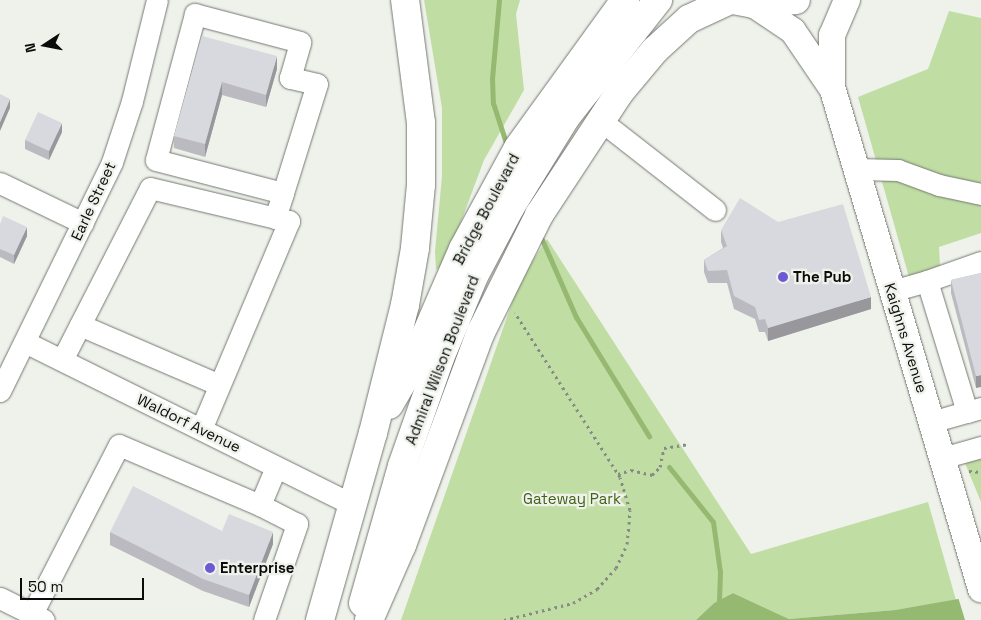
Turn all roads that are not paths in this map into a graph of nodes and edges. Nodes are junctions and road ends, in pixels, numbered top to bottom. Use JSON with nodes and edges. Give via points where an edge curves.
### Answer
{"nodes":[{"id":1,"x":156,"y":0,"type":"edge"},
{"id":2,"x":394,"y":0,"type":"edge"},
{"id":3,"x":405,"y":0,"type":"edge"},
{"id":4,"x":625,"y":0,"type":"edge"},
{"id":5,"x":796,"y":0,"type":"edge"},
{"id":6,"x":847,"y":0,"type":"edge"},
{"id":7,"x":739,"y":1,"type":"edge"},
{"id":8,"x":654,"y":5,"type":"edge"},
{"id":9,"x":412,"y":49,"type":"junction"},
{"id":10,"x":832,"y":87,"type":"junction"},
{"id":11,"x":600,"y":120,"type":"junction"},
{"id":12,"x":856,"y":169,"type":"junction"},
{"id":13,"x":0,"y":183,"type":"edge"},
{"id":14,"x":283,"y":193,"type":"junction"},
{"id":15,"x":981,"y":194,"type":"edge"},
{"id":16,"x":714,"y":210,"type":"dead end"},
{"id":17,"x":276,"y":218,"type":"junction"},
{"id":18,"x":83,"y":223,"type":"junction"},
{"id":19,"x":981,"y":262,"type":"edge"},
{"id":20,"x":927,"y":281,"type":"junction"},
{"id":21,"x":892,"y":291,"type":"junction"},
{"id":22,"x":80,"y":325,"type":"junction"},
{"id":23,"x":25,"y":342,"type":"junction"},
{"id":24,"x":62,"y":360,"type":"junction"},
{"id":25,"x":219,"y":385,"type":"junction"},
{"id":26,"x":0,"y":391,"type":"edge"},
{"id":27,"x":974,"y":410,"type":"edge"},
{"id":28,"x":931,"y":422,"type":"junction"},
{"id":29,"x":201,"y":429,"type":"junction"},
{"id":30,"x":373,"y":433,"type":"junction"},
{"id":31,"x":981,"y":447,"type":"edge"},
{"id":32,"x":942,"y":458,"type":"junction"},
{"id":33,"x":276,"y":467,"type":"junction"},
{"id":34,"x":260,"y":505,"type":"junction"},
{"id":35,"x":353,"y":505,"type":"junction"},
{"id":36,"x":979,"y":584,"type":"edge"},
{"id":37,"x":0,"y":598,"type":"edge"},
{"id":38,"x":38,"y":617,"type":"edge"},
{"id":39,"x":264,"y":620,"type":"edge"},
{"id":40,"x":320,"y":620,"type":"edge"},
{"id":41,"x":358,"y":620,"type":"edge"},
{"id":42,"x":369,"y":620,"type":"edge"}],
"edges":[{"from":1,"to":18,"type":"street","name":"Earle Street","via":[[132,101],[115,153]]},
{"from":2,"to":9,"type":"highway"},
{"from":3,"to":9,"type":"highway"},
{"from":4,"to":30,"type":"highway","name":"Bridge Boulevard","via":[[518,148],[443,291],[413,364]]},
{"from":5,"to":7,"type":"highway"},
{"from":6,"to":10,"type":"main road","name":"Kaighns Avenue","via":[[832,35]]},
{"from":7,"to":10,"type":"main road","name":"Kaighns Avenue","via":[[793,31]]},
{"from":7,"to":11,"type":"highway","via":[[678,26],[619,92]]},
{"from":8,"to":41,"type":"highway","name":"Admiral Wilson Boulevard","via":[[566,117],[510,208],[474,276],[429,386],[379,536]]},
{"from":9,"to":30,"type":"highway","via":[[421,123],[419,216],[405,305]]},
{"from":10,"to":12,"type":"main road","name":"Kaighns Avenue"},
{"from":11,"to":16,"type":"street"},
{"from":11,"to":42,"type":"highway","via":[[554,188],[498,291],[402,544]]},
{"from":12,"to":15,"type":"street","via":[[898,170],[939,185]]},
{"from":12,"to":21,"type":"main road","name":"Kaighns Avenue"},
{"from":13,"to":18,"type":"street"},
{"from":14,"to":14,"type":"street","via":[[317,84],[290,78],[300,42],[195,14],[156,160]]},
{"from":14,"to":17,"type":"street"},
{"from":17,"to":22,"type":"street","via":[[150,188]]},
{"from":17,"to":25,"type":"street","via":[[289,221]]},
{"from":18,"to":23,"type":"street","name":"Earle Street"},
{"from":19,"to":20,"type":"street"},
{"from":20,"to":21,"type":"street"},
{"from":20,"to":27,"type":"street"},
{"from":21,"to":28,"type":"main road","name":"Kaighns Avenue"},
{"from":22,"to":24,"type":"street"},
{"from":22,"to":25,"type":"street"},
{"from":23,"to":24,"type":"street","name":"Waldorf Avenue"},
{"from":23,"to":26,"type":"street","name":"Earle Street"},
{"from":24,"to":29,"type":"street","name":"Waldorf Avenue"},
{"from":25,"to":29,"type":"street"},
{"from":27,"to":28,"type":"street"},
{"from":28,"to":32,"type":"main road","name":"Kaighns Avenue"},
{"from":29,"to":33,"type":"street","name":"Waldorf Avenue"},
{"from":30,"to":35,"type":"highway"},
{"from":31,"to":32,"type":"street"},
{"from":32,"to":36,"type":"main road","name":"Kaighns Avenue"},
{"from":33,"to":34,"type":"street"},
{"from":33,"to":35,"type":"street","name":"Waldorf Avenue"},
{"from":34,"to":38,"type":"street","via":[[119,445]]},
{"from":34,"to":39,"type":"street","via":[[297,524]]},
{"from":35,"to":40,"type":"highway"},
{"from":37,"to":38,"type":"street"}]}
